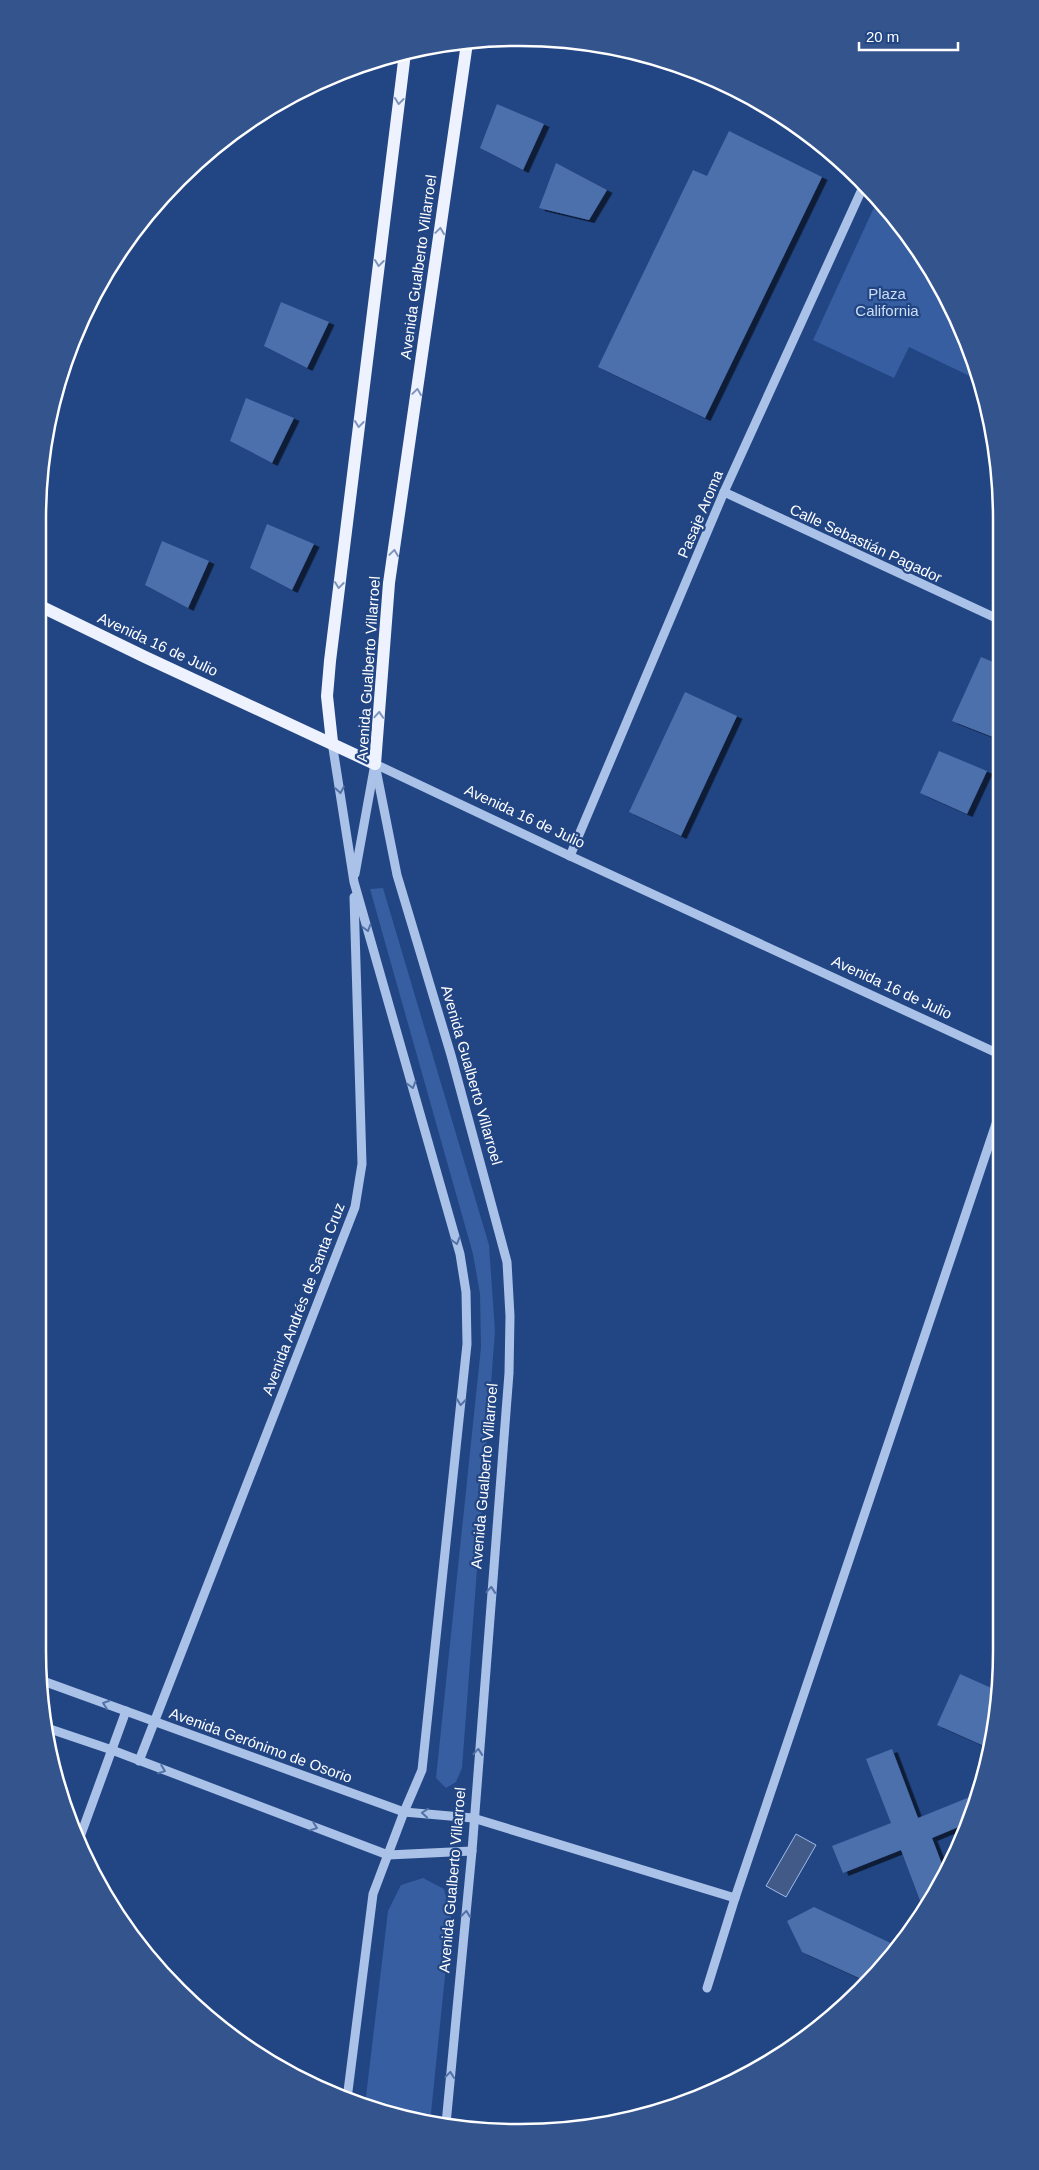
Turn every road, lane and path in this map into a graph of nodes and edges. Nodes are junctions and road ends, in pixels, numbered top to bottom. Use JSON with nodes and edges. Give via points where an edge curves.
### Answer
{"nodes":[{"id":1,"x":466,"y":49,"type":"edge"},
{"id":2,"x":404,"y":60,"type":"edge"},
{"id":3,"x":861,"y":192,"type":"edge"},
{"id":4,"x":724,"y":492,"type":"junction"},
{"id":5,"x":46,"y":608,"type":"edge"},
{"id":6,"x":993,"y":617,"type":"edge"},
{"id":7,"x":332,"y":742,"type":"junction"},
{"id":8,"x":375,"y":764,"type":"junction"},
{"id":9,"x":570,"y":856,"type":"junction"},
{"id":10,"x":354,"y":882,"type":"junction"},
{"id":11,"x":993,"y":1051,"type":"edge"},
{"id":12,"x":993,"y":1133,"type":"edge"},
{"id":13,"x":47,"y":1682,"type":"edge"},
{"id":14,"x":126,"y":1711,"type":"junction"},
{"id":15,"x":154,"y":1720,"type":"junction"},
{"id":16,"x":53,"y":1730,"type":"edge"},
{"id":17,"x":112,"y":1750,"type":"junction"},
{"id":18,"x":138,"y":1761,"type":"junction"},
{"id":19,"x":404,"y":1812,"type":"junction"},
{"id":20,"x":473,"y":1818,"type":"junction"},
{"id":21,"x":82,"y":1832,"type":"edge"},
{"id":22,"x":472,"y":1851,"type":"junction"},
{"id":23,"x":388,"y":1855,"type":"junction"},
{"id":24,"x":734,"y":1898,"type":"junction"},
{"id":25,"x":707,"y":1988,"type":"dead end"},
{"id":26,"x":348,"y":2092,"type":"edge"},
{"id":27,"x":447,"y":2118,"type":"edge"}],
"edges":[{"from":8,"to":1,"type":"main road","name":"Avenida Gualberto Villarroel","one_way":true,"via":[[389,583]]},
{"from":2,"to":7,"type":"main road","name":"Avenida Gualberto Villarroel","one_way":true,"via":[[330,660],[327,696]]},
{"from":3,"to":4,"type":"street","name":"Pasaje Aroma"},
{"from":4,"to":6,"type":"street","name":"Calle Sebastián Pagador"},
{"from":4,"to":9,"type":"street","name":"Pasaje Aroma"},
{"from":5,"to":7,"type":"main road","name":"Avenida 16 de Julio"},
{"from":7,"to":8,"type":"main road","name":"Avenida 16 de Julio"},
{"from":7,"to":10,"type":"street","name":"Avenida Gualberto Villarroel","one_way":true},
{"from":8,"to":9,"type":"street","name":"Avenida 16 de Julio"},
{"from":8,"to":10,"type":"street","name":"Avenida Andrés de Santa Cruz"},
{"from":20,"to":8,"type":"street","name":"Avenida Gualberto Villarroel","one_way":true,"via":[[509,1372],[507,1262],[451,1055],[397,875]]},
{"from":9,"to":11,"type":"street","name":"Avenida 16 de Julio"},
{"from":10,"to":15,"type":"street","name":"Avenida Andrés de Santa Cruz","via":[[362,1164],[355,1207]]},
{"from":10,"to":19,"type":"street","name":"Avenida Gualberto Villarroel","one_way":true,"via":[[460,1254],[466,1292],[467,1344],[422,1770]]},
{"from":12,"to":24,"type":"street"},
{"from":14,"to":13,"type":"street","name":"Avenida Gerónimo de Osorio","one_way":true},
{"from":14,"to":15,"type":"street","name":"Avenida Gerónimo de Osorio"},
{"from":14,"to":17,"type":"street"},
{"from":15,"to":18,"type":"street","name":"Avenida Andrés de Santa Cruz"},
{"from":15,"to":19,"type":"street","name":"Avenida Gerónimo de Osorio"},
{"from":16,"to":17,"type":"street"},
{"from":17,"to":18,"type":"street"},
{"from":17,"to":21,"type":"street"},
{"from":18,"to":23,"type":"street","one_way":true},
{"from":20,"to":19,"type":"street","name":"Avenida Gerónimo de Osorio","one_way":true},
{"from":19,"to":23,"type":"street","name":"Avenida Gualberto Villarroel"},
{"from":20,"to":22,"type":"street","name":"Avenida Gualberto Villarroel"},
{"from":20,"to":24,"type":"street","name":"Avenida Gerónimo de Osorio"},
{"from":22,"to":23,"type":"street"},
{"from":27,"to":22,"type":"street","name":"Avenida Gualberto Villarroel","one_way":true},
{"from":23,"to":26,"type":"street","name":"Avenida Gualberto Villarroel","via":[[373,1894]]},
{"from":24,"to":25,"type":"street"}]}
